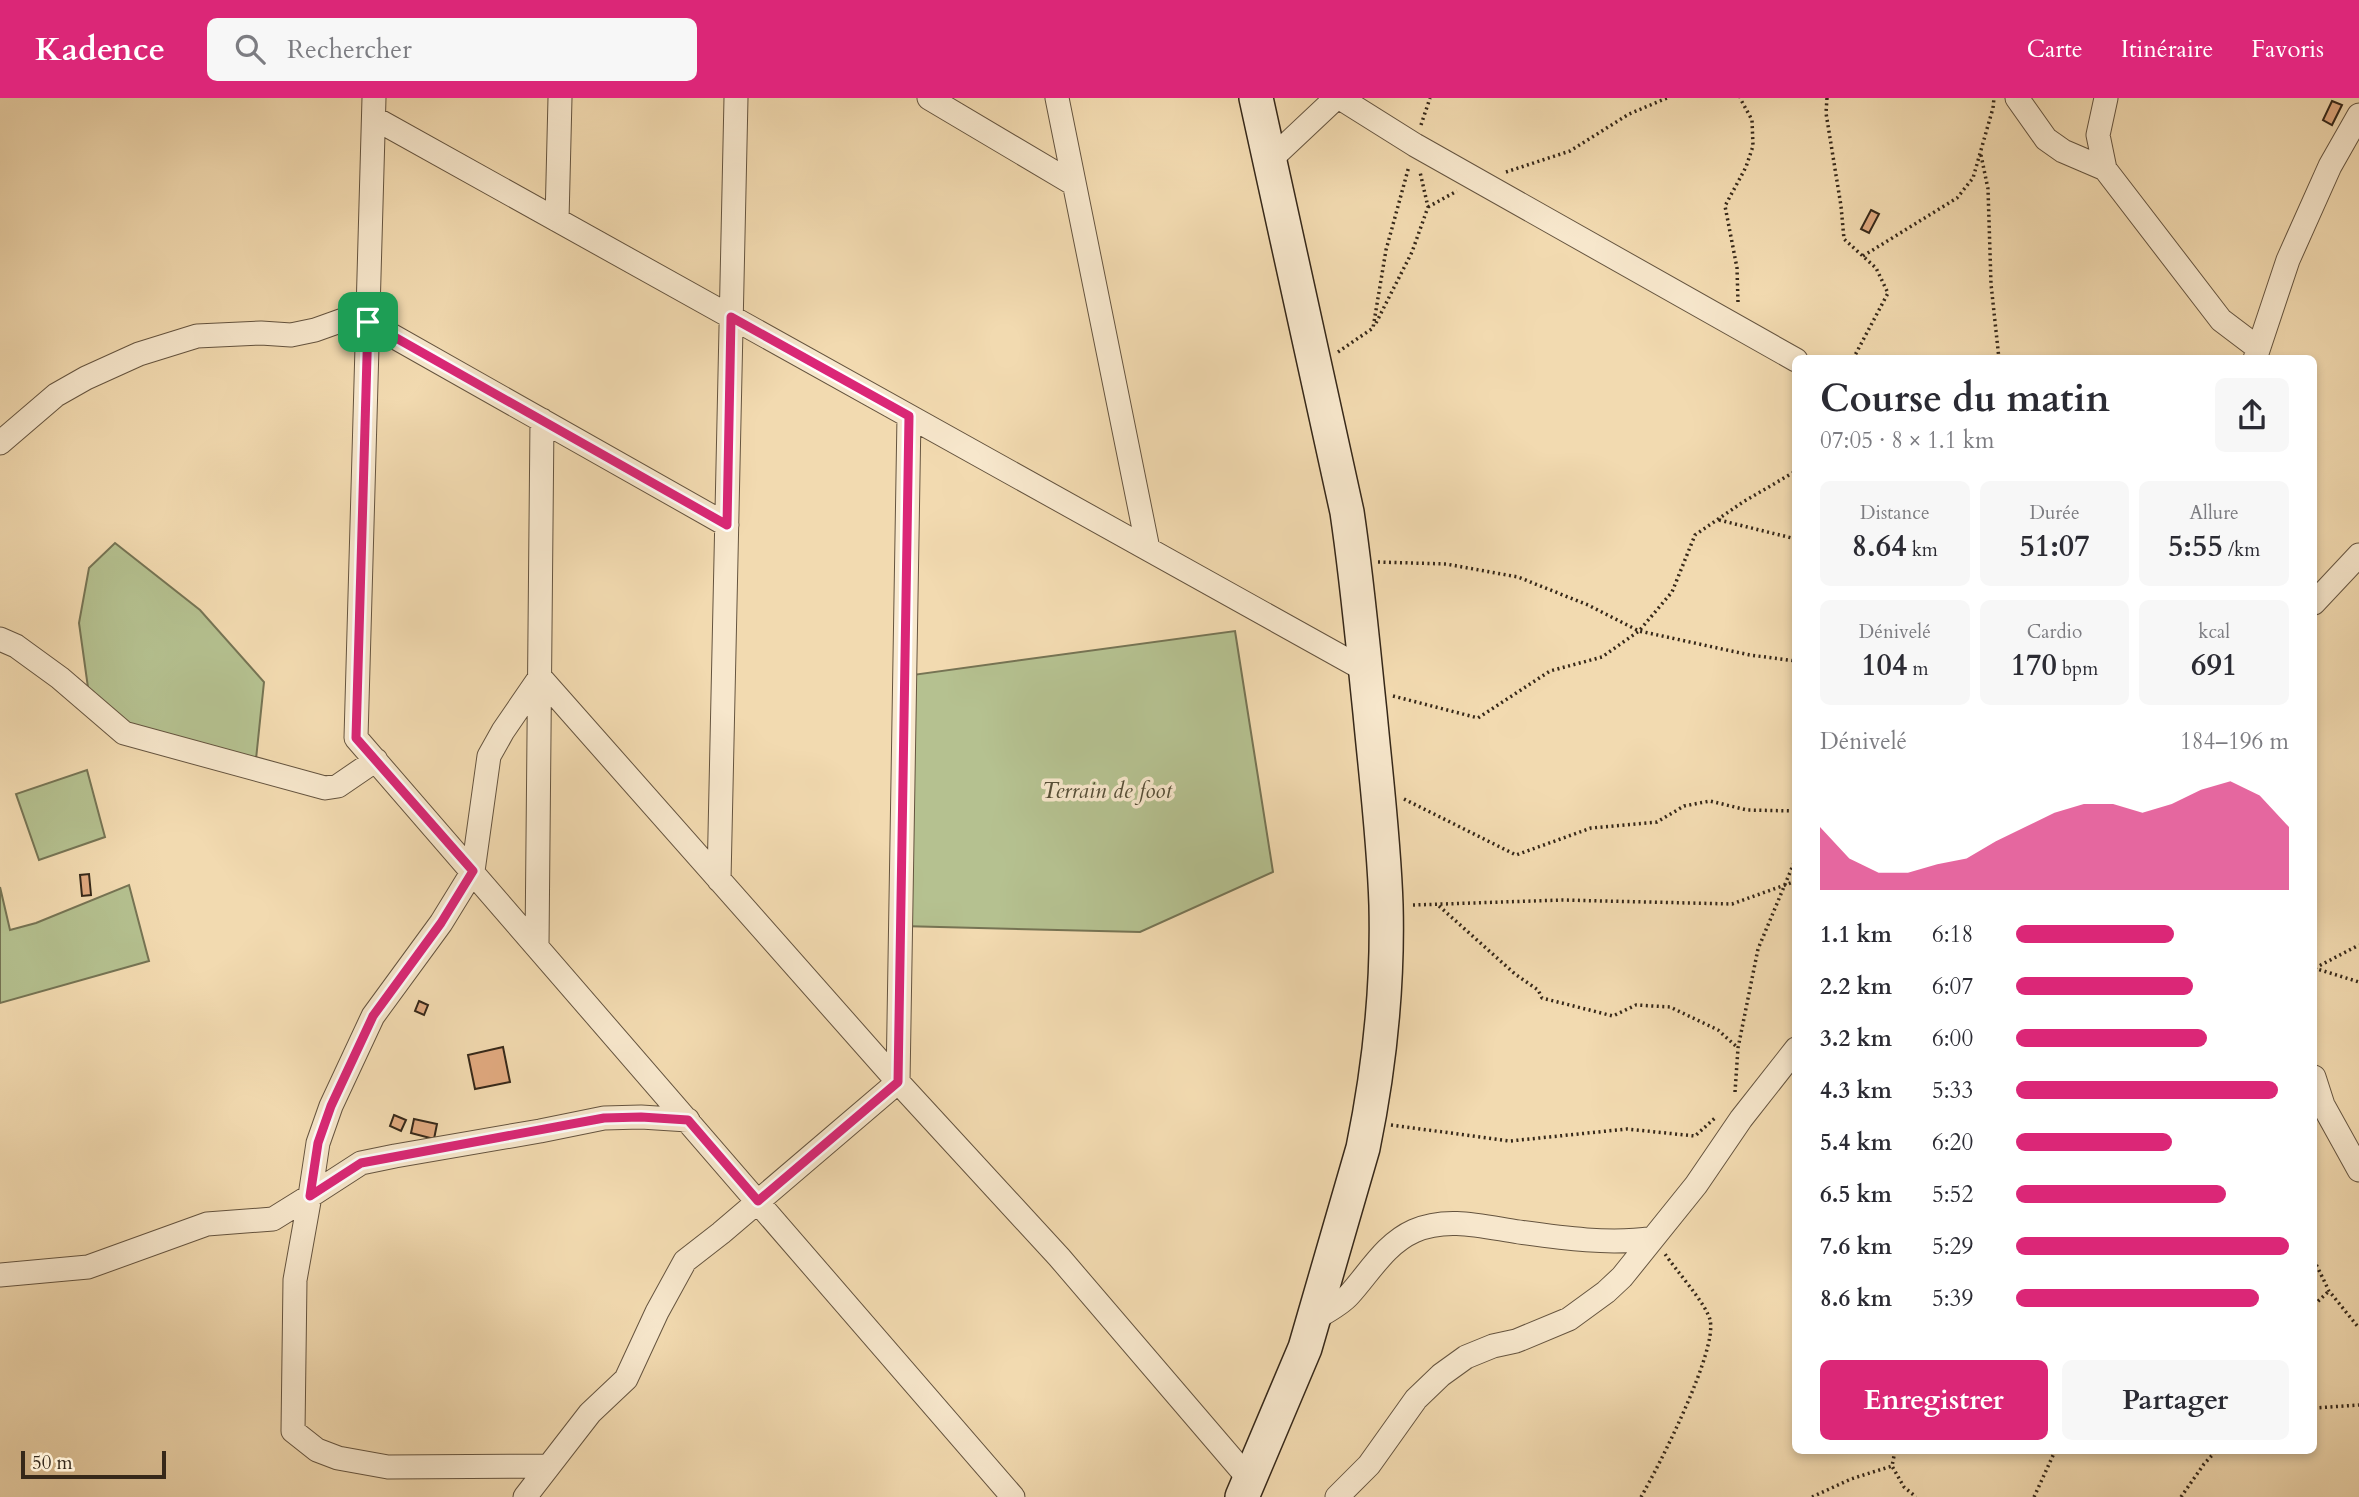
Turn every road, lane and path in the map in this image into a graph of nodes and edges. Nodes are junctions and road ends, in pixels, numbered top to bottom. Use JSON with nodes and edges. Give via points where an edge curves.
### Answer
{"nodes":[{"id":1,"x":560,"y":98,"type":"edge"},
{"id":2,"x":736,"y":98,"type":"edge"},
{"id":3,"x":929,"y":98,"type":"edge"},
{"id":4,"x":1057,"y":98,"type":"edge"},
{"id":5,"x":1256,"y":98,"type":"edge"},
{"id":6,"x":1338,"y":98,"type":"edge"},
{"id":7,"x":1430,"y":98,"type":"edge"},
{"id":8,"x":1667,"y":98,"type":"edge"},
{"id":9,"x":1740,"y":98,"type":"edge"},
{"id":10,"x":1827,"y":98,"type":"edge"},
{"id":11,"x":1994,"y":98,"type":"edge"},
{"id":12,"x":2017,"y":98,"type":"edge"},
{"id":13,"x":2106,"y":98,"type":"edge"},
{"id":14,"x":374,"y":108,"type":"edge"},
{"id":15,"x":2359,"y":115,"type":"edge"},
{"id":16,"x":1415,"y":145,"type":"junction"},
{"id":17,"x":1980,"y":153,"type":"junction"},
{"id":18,"x":1268,"y":162,"type":"junction"},
{"id":19,"x":2105,"y":169,"type":"junction"},
{"id":20,"x":1476,"y":180,"type":"junction"},
{"id":21,"x":1074,"y":184,"type":"junction"},
{"id":22,"x":1428,"y":207,"type":"junction"},
{"id":23,"x":557,"y":220,"type":"junction"},
{"id":24,"x":1863,"y":256,"type":"junction"},
{"id":25,"x":731,"y":317,"type":"junction"},
{"id":26,"x":368,"y":322,"type":"junction"},
{"id":27,"x":1738,"y":327,"type":"junction"},
{"id":28,"x":1373,"y":328,"type":"junction"},
{"id":29,"x":2256,"y":354,"type":"edge"},
{"id":30,"x":1855,"y":355,"type":"edge"},
{"id":31,"x":2000,"y":355,"type":"edge"},
{"id":32,"x":1792,"y":358,"type":"edge"},
{"id":33,"x":1315,"y":367,"type":"junction"},
{"id":34,"x":909,"y":416,"type":"junction"},
{"id":35,"x":542,"y":420,"type":"junction"},
{"id":36,"x":0,"y":443,"type":"edge"},
{"id":37,"x":1792,"y":474,"type":"edge"},
{"id":38,"x":1718,"y":520,"type":"junction"},
{"id":39,"x":727,"y":525,"type":"junction"},
{"id":40,"x":1792,"y":538,"type":"edge"},
{"id":41,"x":1148,"y":549,"type":"junction"},
{"id":42,"x":2359,"y":555,"type":"edge"},
{"id":43,"x":1354,"y":561,"type":"junction"},
{"id":44,"x":2317,"y":600,"type":"edge"},
{"id":45,"x":1639,"y":631,"type":"junction"},
{"id":46,"x":0,"y":639,"type":"edge"},
{"id":47,"x":1792,"y":660,"type":"edge"},
{"id":48,"x":540,"y":677,"type":"junction"},
{"id":49,"x":1366,"y":680,"type":"junction"},
{"id":50,"x":376,"y":760,"type":"junction"},
{"id":51,"x":1377,"y":786,"type":"junction"},
{"id":52,"x":1792,"y":811,"type":"edge"},
{"id":53,"x":1792,"y":867,"type":"edge"},
{"id":54,"x":473,"y":871,"type":"junction"},
{"id":55,"x":719,"y":880,"type":"junction"},
{"id":56,"x":1792,"y":883,"type":"edge"},
{"id":57,"x":1783,"y":887,"type":"junction"},
{"id":58,"x":1437,"y":904,"type":"junction"},
{"id":59,"x":1386,"y":906,"type":"junction"},
{"id":60,"x":537,"y":945,"type":"junction"},
{"id":61,"x":2359,"y":945,"type":"edge"},
{"id":62,"x":2317,"y":966,"type":"edge"},
{"id":63,"x":2317,"y":969,"type":"edge"},
{"id":64,"x":2359,"y":982,"type":"edge"},
{"id":65,"x":1738,"y":1048,"type":"junction"},
{"id":66,"x":1792,"y":1053,"type":"edge"},
{"id":67,"x":898,"y":1082,"type":"junction"},
{"id":68,"x":2317,"y":1086,"type":"edge"},
{"id":69,"x":1737,"y":1110,"type":"junction"},
{"id":70,"x":688,"y":1120,"type":"junction"},
{"id":71,"x":1368,"y":1121,"type":"junction"},
{"id":72,"x":2359,"y":1170,"type":"edge"},
{"id":73,"x":310,"y":1196,"type":"junction"},
{"id":74,"x":758,"y":1201,"type":"junction"},
{"id":75,"x":1653,"y":1238,"type":"junction"},
{"id":76,"x":2317,"y":1266,"type":"edge"},
{"id":77,"x":0,"y":1275,"type":"edge"},
{"id":78,"x":2329,"y":1291,"type":"junction"},
{"id":79,"x":2317,"y":1303,"type":"edge"},
{"id":80,"x":1314,"y":1319,"type":"junction"},
{"id":81,"x":2359,"y":1328,"type":"edge"},
{"id":82,"x":2359,"y":1405,"type":"edge"},
{"id":83,"x":2317,"y":1408,"type":"edge"},
{"id":84,"x":1894,"y":1454,"type":"edge"},
{"id":85,"x":2054,"y":1454,"type":"edge"},
{"id":86,"x":2213,"y":1454,"type":"edge"},
{"id":87,"x":549,"y":1466,"type":"junction"},
{"id":88,"x":1892,"y":1466,"type":"junction"},
{"id":89,"x":1246,"y":1489,"type":"edge"},
{"id":90,"x":526,"y":1497,"type":"edge"},
{"id":91,"x":1013,"y":1497,"type":"edge"},
{"id":92,"x":1338,"y":1497,"type":"edge"},
{"id":93,"x":1641,"y":1497,"type":"edge"},
{"id":94,"x":1812,"y":1497,"type":"edge"},
{"id":95,"x":1916,"y":1497,"type":"edge"},
{"id":96,"x":2034,"y":1497,"type":"edge"},
{"id":97,"x":2181,"y":1497,"type":"edge"}],
"edges":[{"from":1,"to":23,"type":"street"},
{"from":2,"to":25,"type":"street"},
{"from":3,"to":21,"type":"street"},
{"from":4,"to":21,"type":"street"},
{"from":5,"to":18,"type":"main road"},
{"from":6,"to":16,"type":"street"},
{"from":6,"to":18,"type":"street"},
{"from":7,"to":16,"type":"path"},
{"from":8,"to":20,"type":"path","via":[[1629,114],[1570,151]]},
{"from":9,"to":27,"type":"path","via":[[1752,120],[1753,146],[1725,206],[1737,268]]},
{"from":10,"to":24,"type":"path","via":[[1844,239]]},
{"from":11,"to":17,"type":"path"},
{"from":12,"to":19,"type":"street","via":[[2046,139]]},
{"from":13,"to":19,"type":"street","via":[[2098,135]]},
{"from":14,"to":23,"type":"street"},
{"from":14,"to":26,"type":"street"},
{"from":15,"to":29,"type":"street","via":[[2330,166],[2288,260]]},
{"from":16,"to":20,"type":"street"},
{"from":16,"to":22,"type":"path"},
{"from":16,"to":28,"type":"path","via":[[1386,250]]},
{"from":17,"to":24,"type":"path","via":[[1973,178],[1957,198]]},
{"from":17,"to":31,"type":"path","via":[[1988,189],[1991,284]]},
{"from":18,"to":33,"type":"main road"},
{"from":19,"to":29,"type":"street","via":[[2221,320]]},
{"from":20,"to":22,"type":"path"},
{"from":20,"to":27,"type":"street"},
{"from":21,"to":41,"type":"street"},
{"from":22,"to":28,"type":"path","via":[[1412,252]]},
{"from":23,"to":25,"type":"street"},
{"from":24,"to":30,"type":"path","via":[[1876,268],[1888,293]]},
{"from":25,"to":34,"type":"street"},
{"from":25,"to":39,"type":"street"},
{"from":26,"to":35,"type":"street"},
{"from":26,"to":36,"type":"street","via":[[343,320],[291,335],[197,336],[139,354],[56,395]]},
{"from":26,"to":50,"type":"street","via":[[356,738]]},
{"from":27,"to":32,"type":"street"},
{"from":28,"to":33,"type":"path"},
{"from":33,"to":43,"type":"main road"},
{"from":34,"to":41,"type":"street"},
{"from":34,"to":67,"type":"street"},
{"from":35,"to":39,"type":"street"},
{"from":35,"to":48,"type":"street"},
{"from":37,"to":38,"type":"path"},
{"from":38,"to":40,"type":"path"},
{"from":38,"to":45,"type":"path","via":[[1695,535],[1672,592]]},
{"from":39,"to":55,"type":"street"},
{"from":41,"to":49,"type":"street"},
{"from":42,"to":44,"type":"street"},
{"from":43,"to":45,"type":"path","via":[[1446,564],[1518,577]]},
{"from":43,"to":49,"type":"main road"},
{"from":45,"to":47,"type":"path"},
{"from":45,"to":49,"type":"path","via":[[1602,657],[1550,671],[1478,718]]},
{"from":46,"to":50,"type":"street","via":[[60,678],[124,733],[325,788],[338,786]]},
{"from":48,"to":54,"type":"street","via":[[489,756]]},
{"from":48,"to":55,"type":"street"},
{"from":48,"to":60,"type":"street"},
{"from":49,"to":51,"type":"main road"},
{"from":50,"to":54,"type":"street"},
{"from":51,"to":52,"type":"path","via":[[1516,855],[1591,828],[1657,822],[1684,806],[1710,801],[1746,810]]},
{"from":51,"to":59,"type":"main road"},
{"from":53,"to":57,"type":"path"},
{"from":54,"to":60,"type":"street"},
{"from":54,"to":73,"type":"street","via":[[373,1016],[318,1143]]},
{"from":55,"to":67,"type":"street"},
{"from":56,"to":57,"type":"path"},
{"from":57,"to":58,"type":"path","via":[[1731,904],[1562,900]]},
{"from":57,"to":65,"type":"path","via":[[1758,949]]},
{"from":58,"to":59,"type":"path"},
{"from":58,"to":65,"type":"path","via":[[1542,998],[1613,1016],[1636,1005],[1670,1007],[1718,1030]]},
{"from":59,"to":71,"type":"main road","via":[[1383,1006]]},
{"from":60,"to":70,"type":"street"},
{"from":61,"to":62,"type":"path"},
{"from":63,"to":64,"type":"path"},
{"from":65,"to":69,"type":"path"},
{"from":66,"to":69,"type":"street"},
{"from":67,"to":74,"type":"street"},
{"from":67,"to":89,"type":"street","via":[[1059,1257]]},
{"from":68,"to":72,"type":"street"},
{"from":69,"to":71,"type":"path","via":[[1695,1136],[1627,1129],[1510,1141]]},
{"from":69,"to":75,"type":"street","via":[[1715,1160]]},
{"from":70,"to":73,"type":"street","via":[[604,1118],[361,1163]]},
{"from":70,"to":74,"type":"street"},
{"from":71,"to":80,"type":"main road"},
{"from":73,"to":77,"type":"street","via":[[273,1219],[207,1224],[88,1267]]},
{"from":73,"to":87,"type":"street","via":[[295,1280],[293,1431],[317,1450],[338,1458],[388,1467]]},
{"from":74,"to":87,"type":"street","via":[[685,1261],[626,1379],[590,1413]]},
{"from":74,"to":91,"type":"street"},
{"from":75,"to":80,"type":"street","via":[[1633,1242],[1457,1223],[1427,1226],[1401,1239],[1349,1295]]},
{"from":75,"to":92,"type":"street","via":[[1606,1292],[1569,1319],[1466,1357],[1441,1375],[1416,1399],[1369,1465]]},
{"from":75,"to":93,"type":"path","via":[[1709,1316],[1713,1332],[1698,1377]]},
{"from":76,"to":78,"type":"path"},
{"from":78,"to":79,"type":"path"},
{"from":78,"to":81,"type":"path"},
{"from":80,"to":89,"type":"main road"},
{"from":82,"to":83,"type":"path"},
{"from":84,"to":88,"type":"path"},
{"from":85,"to":96,"type":"path"},
{"from":86,"to":97,"type":"path"},
{"from":87,"to":90,"type":"street"},
{"from":88,"to":94,"type":"path"},
{"from":88,"to":95,"type":"path"}]}
